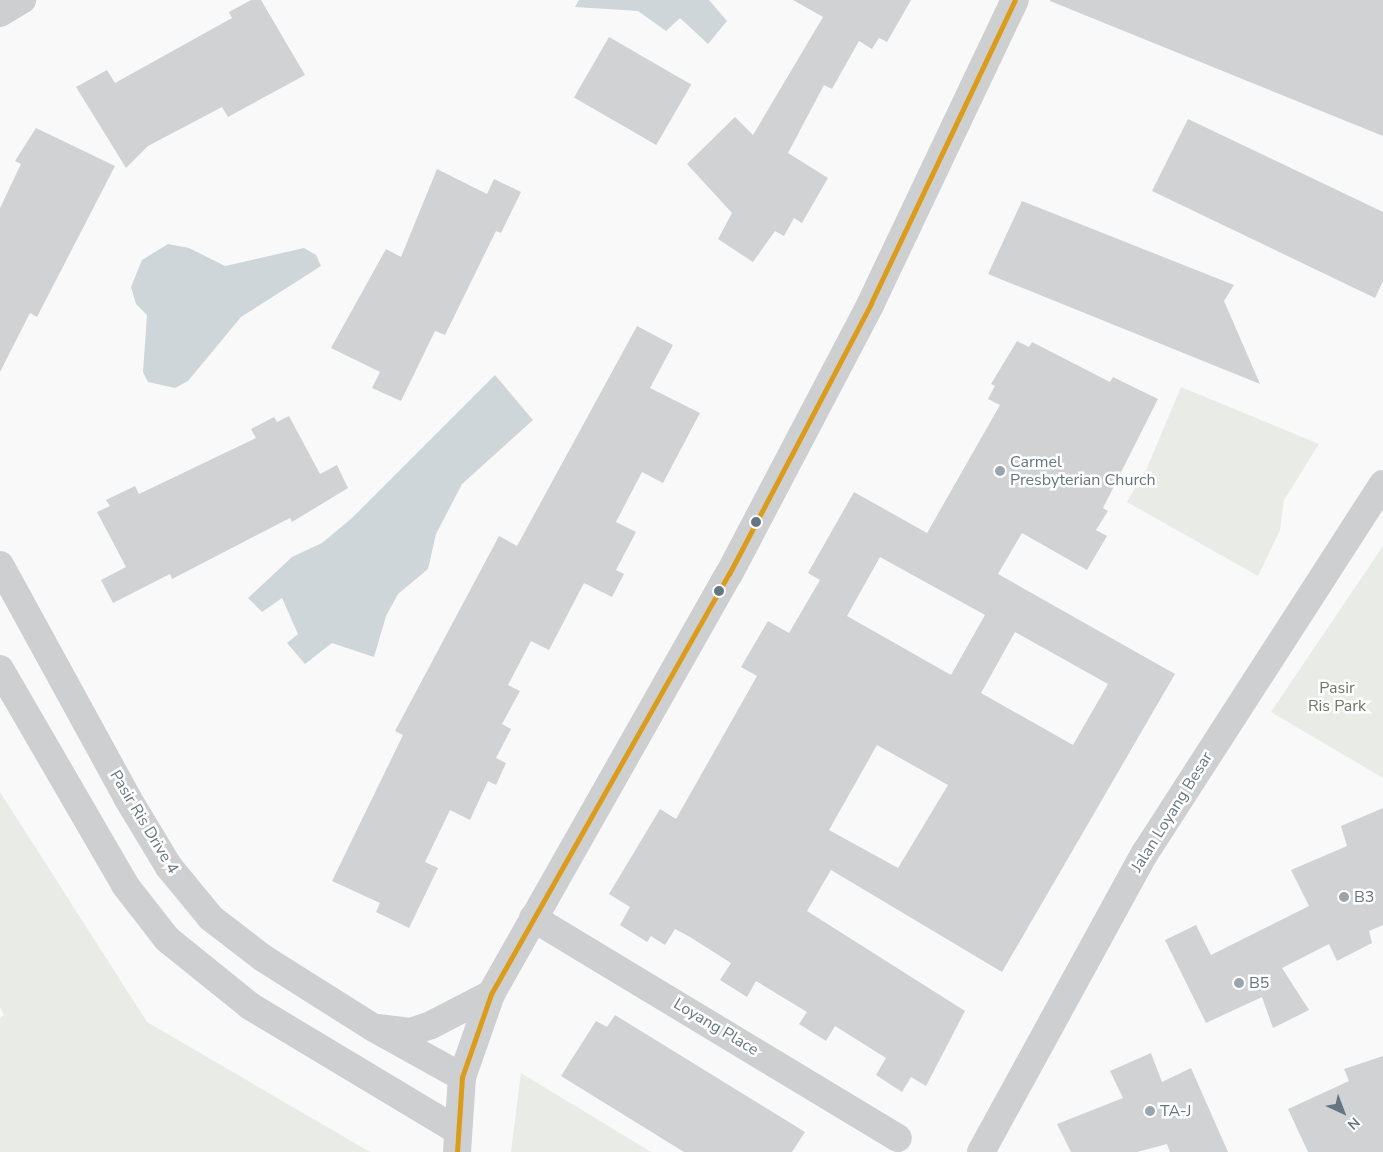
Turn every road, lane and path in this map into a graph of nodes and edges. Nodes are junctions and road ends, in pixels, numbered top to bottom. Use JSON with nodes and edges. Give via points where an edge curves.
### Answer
{"nodes":[{"id":1,"x":22,"y":0,"type":"edge"},
{"id":2,"x":1015,"y":0,"type":"edge"},
{"id":3,"x":0,"y":13,"type":"edge"},
{"id":4,"x":1383,"y":484,"type":"edge"},
{"id":5,"x":0,"y":565,"type":"edge"},
{"id":6,"x":0,"y":669,"type":"edge"},
{"id":7,"x":533,"y":918,"type":"junction"},
{"id":8,"x":491,"y":994,"type":"junction"},
{"id":9,"x":372,"y":1028,"type":"junction"},
{"id":10,"x":462,"y":1077,"type":"junction"},
{"id":11,"x":898,"y":1138,"type":"dead end"},
{"id":12,"x":456,"y":1141,"type":"edge"},
{"id":13,"x":981,"y":1152,"type":"edge"}],
"edges":[{"from":1,"to":3,"type":"street"},
{"from":2,"to":7,"type":"street","via":[[842,361],[674,676]]},
{"from":4,"to":13,"type":"street","name":"Jalan Loyang Besar","via":[[1145,853]]},
{"from":5,"to":9,"type":"street","name":"Pasir Ris Drive 4","via":[[169,867],[211,918],[264,958]]},
{"from":6,"to":12,"type":"street","via":[[125,885],[167,939],[250,1006]]},
{"from":7,"to":8,"type":"street"},
{"from":7,"to":11,"type":"street","name":"Loyang Place"},
{"from":8,"to":9,"type":"street","via":[[439,1022],[410,1032]]},
{"from":8,"to":10,"type":"street"},
{"from":9,"to":10,"type":"street","name":"Pasir Ris Drive 4"},
{"from":10,"to":12,"type":"street"}]}
